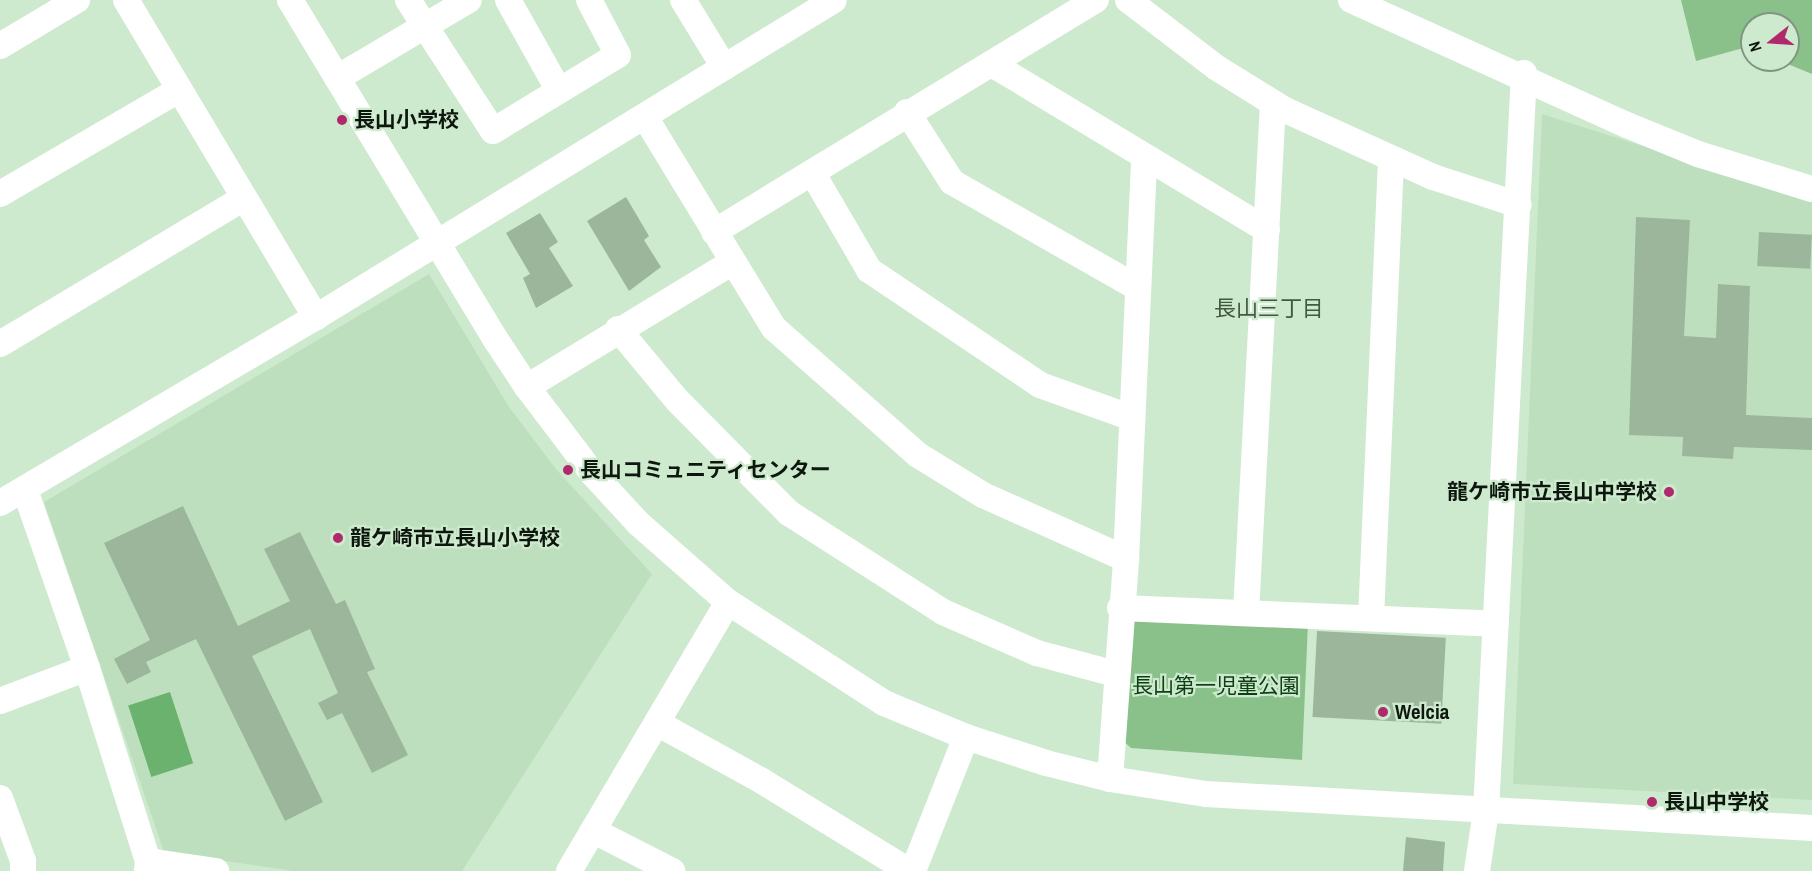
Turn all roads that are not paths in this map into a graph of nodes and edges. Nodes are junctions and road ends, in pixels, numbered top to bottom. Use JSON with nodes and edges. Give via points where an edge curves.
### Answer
{"nodes":[{"id":1,"x":77,"y":0,"type":"edge"},
{"id":2,"x":126,"y":0,"type":"edge"},
{"id":3,"x":290,"y":0,"type":"edge"},
{"id":4,"x":408,"y":0,"type":"edge"},
{"id":5,"x":468,"y":0,"type":"edge"},
{"id":6,"x":507,"y":0,"type":"edge"},
{"id":7,"x":588,"y":0,"type":"edge"},
{"id":8,"x":683,"y":0,"type":"edge"},
{"id":9,"x":834,"y":0,"type":"edge"},
{"id":10,"x":1096,"y":0,"type":"edge"},
{"id":11,"x":1128,"y":0,"type":"edge"},
{"id":12,"x":1352,"y":0,"type":"edge"},
{"id":13,"x":423,"y":27,"type":"junction"},
{"id":14,"x":0,"y":46,"type":"edge"},
{"id":15,"x":992,"y":64,"type":"junction"},
{"id":16,"x":724,"y":67,"type":"junction"},
{"id":17,"x":1524,"y":77,"type":"junction"},
{"id":18,"x":337,"y":78,"type":"junction"},
{"id":19,"x":179,"y":90,"type":"junction"},
{"id":20,"x":559,"y":91,"type":"junction"},
{"id":21,"x":1273,"y":103,"type":"junction"},
{"id":22,"x":907,"y":112,"type":"junction"},
{"id":23,"x":645,"y":117,"type":"junction"},
{"id":24,"x":1144,"y":156,"type":"junction"},
{"id":25,"x":1392,"y":160,"type":"junction"},
{"id":26,"x":813,"y":174,"type":"junction"},
{"id":27,"x":1812,"y":189,"type":"edge"},
{"id":28,"x":0,"y":194,"type":"edge"},
{"id":29,"x":244,"y":198,"type":"junction"},
{"id":30,"x":1519,"y":205,"type":"junction"},
{"id":31,"x":1266,"y":230,"type":"junction"},
{"id":32,"x":714,"y":232,"type":"junction"},
{"id":33,"x":436,"y":242,"type":"junction"},
{"id":34,"x":731,"y":263,"type":"junction"},
{"id":35,"x":1138,"y":288,"type":"junction"},
{"id":36,"x":316,"y":317,"type":"junction"},
{"id":37,"x":618,"y":329,"type":"junction"},
{"id":38,"x":0,"y":344,"type":"edge"},
{"id":39,"x":527,"y":387,"type":"junction"},
{"id":40,"x":1132,"y":418,"type":"junction"},
{"id":41,"x":25,"y":490,"type":"junction"},
{"id":42,"x":0,"y":503,"type":"edge"},
{"id":43,"x":1126,"y":560,"type":"junction"},
{"id":44,"x":728,"y":602,"type":"junction"},
{"id":45,"x":1120,"y":608,"type":"junction"},
{"id":46,"x":1246,"y":613,"type":"junction"},
{"id":47,"x":1371,"y":618,"type":"junction"},
{"id":48,"x":1496,"y":624,"type":"junction"},
{"id":49,"x":87,"y":668,"type":"junction"},
{"id":50,"x":1116,"y":674,"type":"junction"},
{"id":51,"x":0,"y":701,"type":"edge"},
{"id":52,"x":657,"y":723,"type":"junction"},
{"id":53,"x":966,"y":737,"type":"junction"},
{"id":54,"x":1110,"y":779,"type":"junction"},
{"id":55,"x":0,"y":798,"type":"edge"},
{"id":56,"x":1486,"y":811,"type":"junction"},
{"id":57,"x":1812,"y":828,"type":"edge"},
{"id":58,"x":594,"y":831,"type":"junction"},
{"id":59,"x":15,"y":863,"type":"edge"},
{"id":60,"x":147,"y":866,"type":"edge"},
{"id":61,"x":670,"y":870,"type":"edge"},
{"id":62,"x":216,"y":871,"type":"edge"},
{"id":63,"x":569,"y":871,"type":"edge"},
{"id":64,"x":911,"y":871,"type":"edge"},
{"id":65,"x":1478,"y":871,"type":"edge"}],
"edges":[{"from":1,"to":14,"type":"street"},
{"from":2,"to":19,"type":"street"},
{"from":3,"to":18,"type":"street"},
{"from":4,"to":13,"type":"street"},
{"from":5,"to":13,"type":"street"},
{"from":6,"to":20,"type":"street"},
{"from":7,"to":20,"type":"street","via":[[618,55]]},
{"from":8,"to":16,"type":"street"},
{"from":9,"to":16,"type":"street"},
{"from":10,"to":15,"type":"street"},
{"from":11,"to":21,"type":"street","via":[[1217,68]]},
{"from":12,"to":17,"type":"street"},
{"from":13,"to":18,"type":"street"},
{"from":13,"to":20,"type":"street","via":[[493,131]]},
{"from":15,"to":22,"type":"street"},
{"from":15,"to":24,"type":"street"},
{"from":16,"to":23,"type":"street"},
{"from":17,"to":27,"type":"street","via":[[1698,154]]},
{"from":17,"to":30,"type":"street"},
{"from":18,"to":33,"type":"street"},
{"from":19,"to":28,"type":"street"},
{"from":19,"to":29,"type":"street"},
{"from":21,"to":25,"type":"street"},
{"from":21,"to":31,"type":"street"},
{"from":22,"to":26,"type":"street"},
{"from":22,"to":35,"type":"street","via":[[952,182]]},
{"from":23,"to":32,"type":"street"},
{"from":23,"to":33,"type":"street"},
{"from":24,"to":31,"type":"street"},
{"from":24,"to":35,"type":"street"},
{"from":25,"to":30,"type":"street"},
{"from":25,"to":47,"type":"street"},
{"from":26,"to":32,"type":"street"},
{"from":26,"to":40,"type":"street","via":[[869,270],[1040,385]]},
{"from":29,"to":36,"type":"street"},
{"from":29,"to":38,"type":"street"},
{"from":30,"to":48,"type":"street"},
{"from":31,"to":46,"type":"street"},
{"from":32,"to":34,"type":"street"},
{"from":33,"to":36,"type":"street"},
{"from":33,"to":39,"type":"street"},
{"from":34,"to":37,"type":"street"},
{"from":34,"to":43,"type":"street","via":[[774,328],[918,455],[983,495]]},
{"from":35,"to":40,"type":"street"},
{"from":36,"to":41,"type":"street"},
{"from":37,"to":39,"type":"street"},
{"from":37,"to":50,"type":"street","via":[[677,400],[789,513],[943,612],[1036,653]]},
{"from":39,"to":44,"type":"street","via":[[593,474],[638,524]]},
{"from":40,"to":43,"type":"street"},
{"from":41,"to":42,"type":"street"},
{"from":41,"to":49,"type":"street"},
{"from":43,"to":45,"type":"street"},
{"from":44,"to":52,"type":"street"},
{"from":44,"to":53,"type":"street","via":[[884,703]]},
{"from":45,"to":46,"type":"street"},
{"from":45,"to":50,"type":"street"},
{"from":46,"to":47,"type":"street"},
{"from":47,"to":48,"type":"street"},
{"from":48,"to":56,"type":"street"},
{"from":49,"to":51,"type":"street"},
{"from":49,"to":60,"type":"street"},
{"from":50,"to":54,"type":"street"},
{"from":52,"to":58,"type":"street"},
{"from":52,"to":64,"type":"street"},
{"from":53,"to":54,"type":"street"},
{"from":53,"to":64,"type":"street"},
{"from":54,"to":56,"type":"street","via":[[1246,798]]},
{"from":55,"to":59,"type":"street"},
{"from":56,"to":57,"type":"street"},
{"from":56,"to":65,"type":"street"},
{"from":58,"to":61,"type":"street"},
{"from":58,"to":63,"type":"street"},
{"from":60,"to":62,"type":"street"}]}
